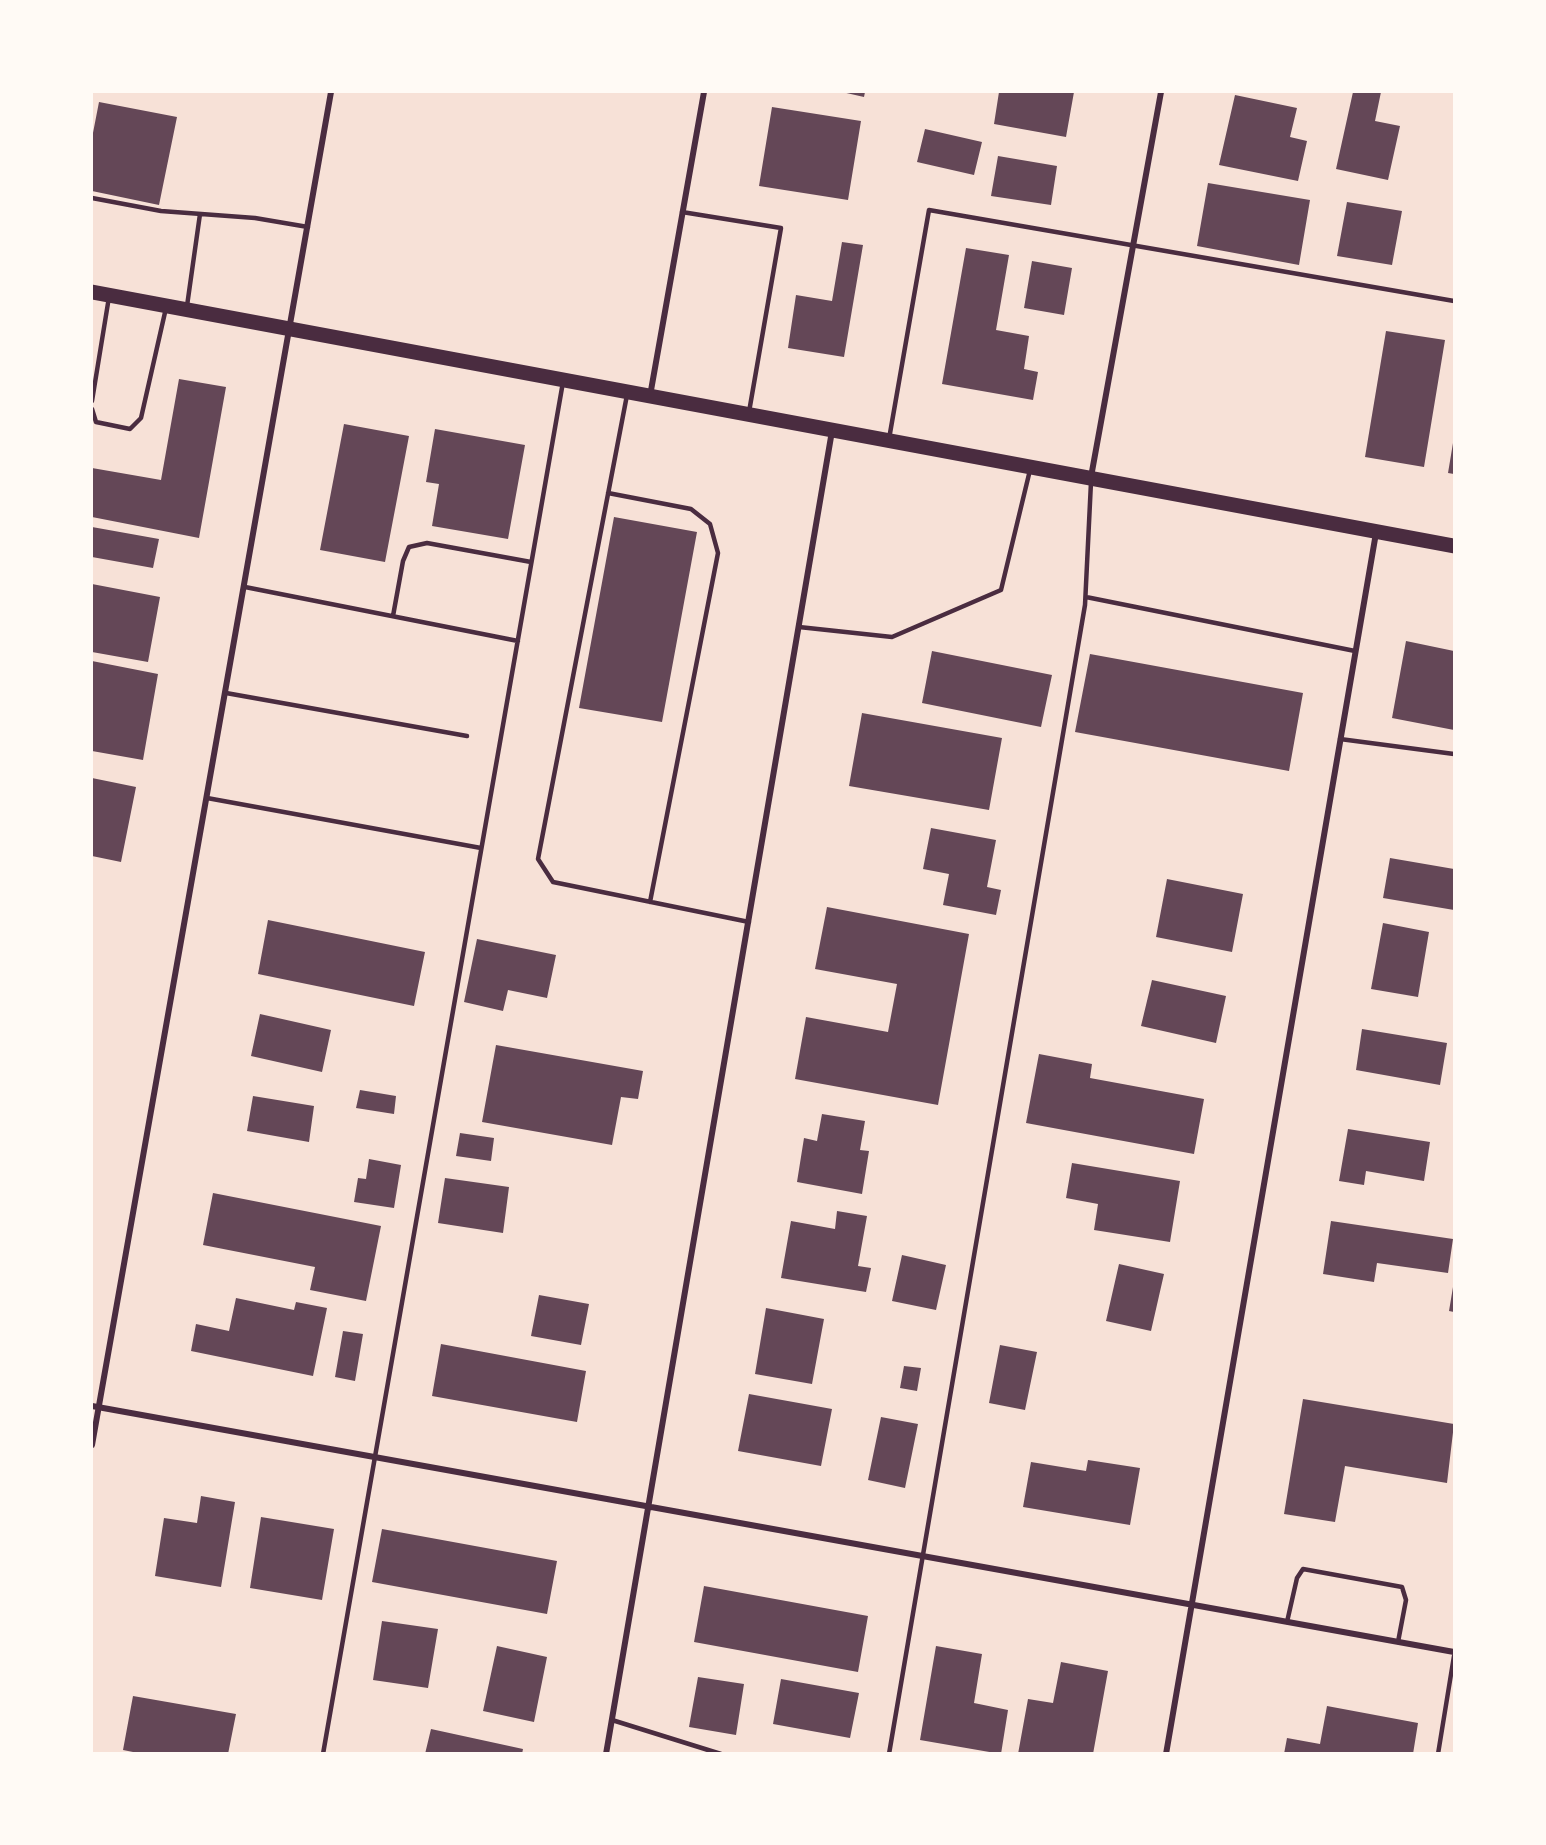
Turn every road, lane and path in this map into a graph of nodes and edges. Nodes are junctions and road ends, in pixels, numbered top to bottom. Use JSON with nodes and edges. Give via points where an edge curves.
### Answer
{"nodes":[{"id":1,"x":331,"y":92,"type":"edge"},
{"id":2,"x":704,"y":92,"type":"edge"},
{"id":3,"x":1161,"y":92,"type":"edge"},
{"id":4,"x":92,"y":198,"type":"edge"},
{"id":5,"x":682,"y":212,"type":"junction"},
{"id":6,"x":200,"y":214,"type":"junction"},
{"id":7,"x":308,"y":227,"type":"junction"},
{"id":8,"x":1133,"y":245,"type":"junction"},
{"id":9,"x":92,"y":291,"type":"edge"},
{"id":10,"x":109,"y":295,"type":"junction"},
{"id":11,"x":1455,"y":301,"type":"edge"},
{"id":12,"x":167,"y":305,"type":"junction"},
{"id":13,"x":187,"y":309,"type":"junction"},
{"id":14,"x":291,"y":327,"type":"junction"},
{"id":15,"x":563,"y":380,"type":"junction"},
{"id":16,"x":627,"y":393,"type":"junction"},
{"id":17,"x":650,"y":397,"type":"junction"},
{"id":18,"x":92,"y":401,"type":"edge"},
{"id":19,"x":92,"y":410,"type":"edge"},
{"id":20,"x":748,"y":415,"type":"junction"},
{"id":21,"x":832,"y":431,"type":"junction"},
{"id":22,"x":889,"y":441,"type":"junction"},
{"id":23,"x":1031,"y":466,"type":"junction"},
{"id":24,"x":1091,"y":477,"type":"junction"},
{"id":25,"x":608,"y":493,"type":"junction"},
{"id":26,"x":1376,"y":532,"type":"junction"},
{"id":27,"x":1455,"y":546,"type":"edge"},
{"id":28,"x":531,"y":562,"type":"junction"},
{"id":29,"x":245,"y":587,"type":"junction"},
{"id":30,"x":1086,"y":597,"type":"junction"},
{"id":31,"x":393,"y":616,"type":"junction"},
{"id":32,"x":799,"y":627,"type":"junction"},
{"id":33,"x":518,"y":641,"type":"junction"},
{"id":34,"x":1355,"y":651,"type":"junction"},
{"id":35,"x":226,"y":693,"type":"junction"},
{"id":36,"x":468,"y":736,"type":"dead end"},
{"id":37,"x":1340,"y":739,"type":"junction"},
{"id":38,"x":1455,"y":754,"type":"edge"},
{"id":39,"x":207,"y":798,"type":"junction"},
{"id":40,"x":481,"y":848,"type":"junction"},
{"id":41,"x":650,"y":902,"type":"junction"},
{"id":42,"x":748,"y":922,"type":"junction"},
{"id":43,"x":95,"y":1406,"type":"edge"},
{"id":44,"x":92,"y":1445,"type":"edge"},
{"id":45,"x":374,"y":1456,"type":"junction"},
{"id":46,"x":650,"y":1506,"type":"junction"},
{"id":47,"x":923,"y":1556,"type":"junction"},
{"id":48,"x":1193,"y":1605,"type":"junction"},
{"id":49,"x":1287,"y":1622,"type":"junction"},
{"id":50,"x":1398,"y":1642,"type":"junction"},
{"id":51,"x":1455,"y":1654,"type":"edge"},
{"id":52,"x":612,"y":1720,"type":"junction"},
{"id":53,"x":323,"y":1754,"type":"edge"},
{"id":54,"x":606,"y":1754,"type":"edge"},
{"id":55,"x":721,"y":1754,"type":"edge"},
{"id":56,"x":889,"y":1754,"type":"edge"},
{"id":57,"x":1166,"y":1754,"type":"edge"},
{"id":58,"x":1438,"y":1754,"type":"edge"}],
"edges":[{"from":1,"to":7,"type":"street"},
{"from":2,"to":5,"type":"street"},
{"from":3,"to":8,"type":"street"},
{"from":4,"to":6,"type":"lane"},
{"from":5,"to":17,"type":"street"},
{"from":5,"to":20,"type":"lane","via":[[781,228]]},
{"from":6,"to":7,"type":"lane"},
{"from":6,"to":13,"type":"lane"},
{"from":7,"to":14,"type":"street"},
{"from":8,"to":11,"type":"lane"},
{"from":8,"to":22,"type":"lane","via":[[929,210]]},
{"from":8,"to":24,"type":"street"},
{"from":9,"to":10,"type":"main road"},
{"from":10,"to":12,"type":"main road"},
{"from":10,"to":18,"type":"lane"},
{"from":12,"to":13,"type":"main road"},
{"from":12,"to":19,"type":"lane","via":[[141,418],[130,429],[96,422]]},
{"from":13,"to":14,"type":"main road"},
{"from":14,"to":15,"type":"main road"},
{"from":14,"to":29,"type":"street"},
{"from":15,"to":16,"type":"main road"},
{"from":15,"to":28,"type":"lane"},
{"from":16,"to":17,"type":"main road"},
{"from":16,"to":25,"type":"lane"},
{"from":17,"to":20,"type":"main road"},
{"from":20,"to":21,"type":"main road"},
{"from":21,"to":22,"type":"main road"},
{"from":21,"to":32,"type":"street"},
{"from":22,"to":23,"type":"main road"},
{"from":23,"to":24,"type":"main road"},
{"from":23,"to":32,"type":"lane","via":[[1001,590],[892,637]]},
{"from":24,"to":26,"type":"main road"},
{"from":24,"to":30,"type":"lane"},
{"from":25,"to":41,"type":"lane","via":[[691,509],[710,524],[718,554]]},
{"from":25,"to":41,"type":"lane","via":[[538,859],[553,882]]},
{"from":26,"to":27,"type":"main road"},
{"from":26,"to":34,"type":"street"},
{"from":28,"to":31,"type":"lane","via":[[427,543],[410,547],[402,561]]},
{"from":28,"to":33,"type":"lane"},
{"from":29,"to":31,"type":"lane"},
{"from":29,"to":35,"type":"street"},
{"from":30,"to":34,"type":"lane"},
{"from":30,"to":47,"type":"lane"},
{"from":31,"to":33,"type":"lane"},
{"from":32,"to":42,"type":"street"},
{"from":33,"to":40,"type":"lane"},
{"from":34,"to":37,"type":"street"},
{"from":35,"to":36,"type":"lane"},
{"from":35,"to":39,"type":"street"},
{"from":37,"to":38,"type":"lane"},
{"from":37,"to":48,"type":"street"},
{"from":39,"to":40,"type":"lane"},
{"from":39,"to":43,"type":"street"},
{"from":40,"to":45,"type":"lane"},
{"from":41,"to":42,"type":"lane"},
{"from":42,"to":46,"type":"street"},
{"from":43,"to":44,"type":"street"},
{"from":43,"to":45,"type":"street"},
{"from":45,"to":46,"type":"street"},
{"from":45,"to":53,"type":"lane"},
{"from":46,"to":47,"type":"street"},
{"from":46,"to":52,"type":"street"},
{"from":47,"to":48,"type":"street"},
{"from":47,"to":56,"type":"lane"},
{"from":48,"to":49,"type":"street"},
{"from":48,"to":57,"type":"street"},
{"from":49,"to":50,"type":"street"},
{"from":49,"to":50,"type":"lane","via":[[1297,1578],[1303,1569],[1402,1587],[1406,1600]]},
{"from":50,"to":51,"type":"street"},
{"from":51,"to":58,"type":"lane"},
{"from":52,"to":54,"type":"street"},
{"from":52,"to":55,"type":"lane"}]}
